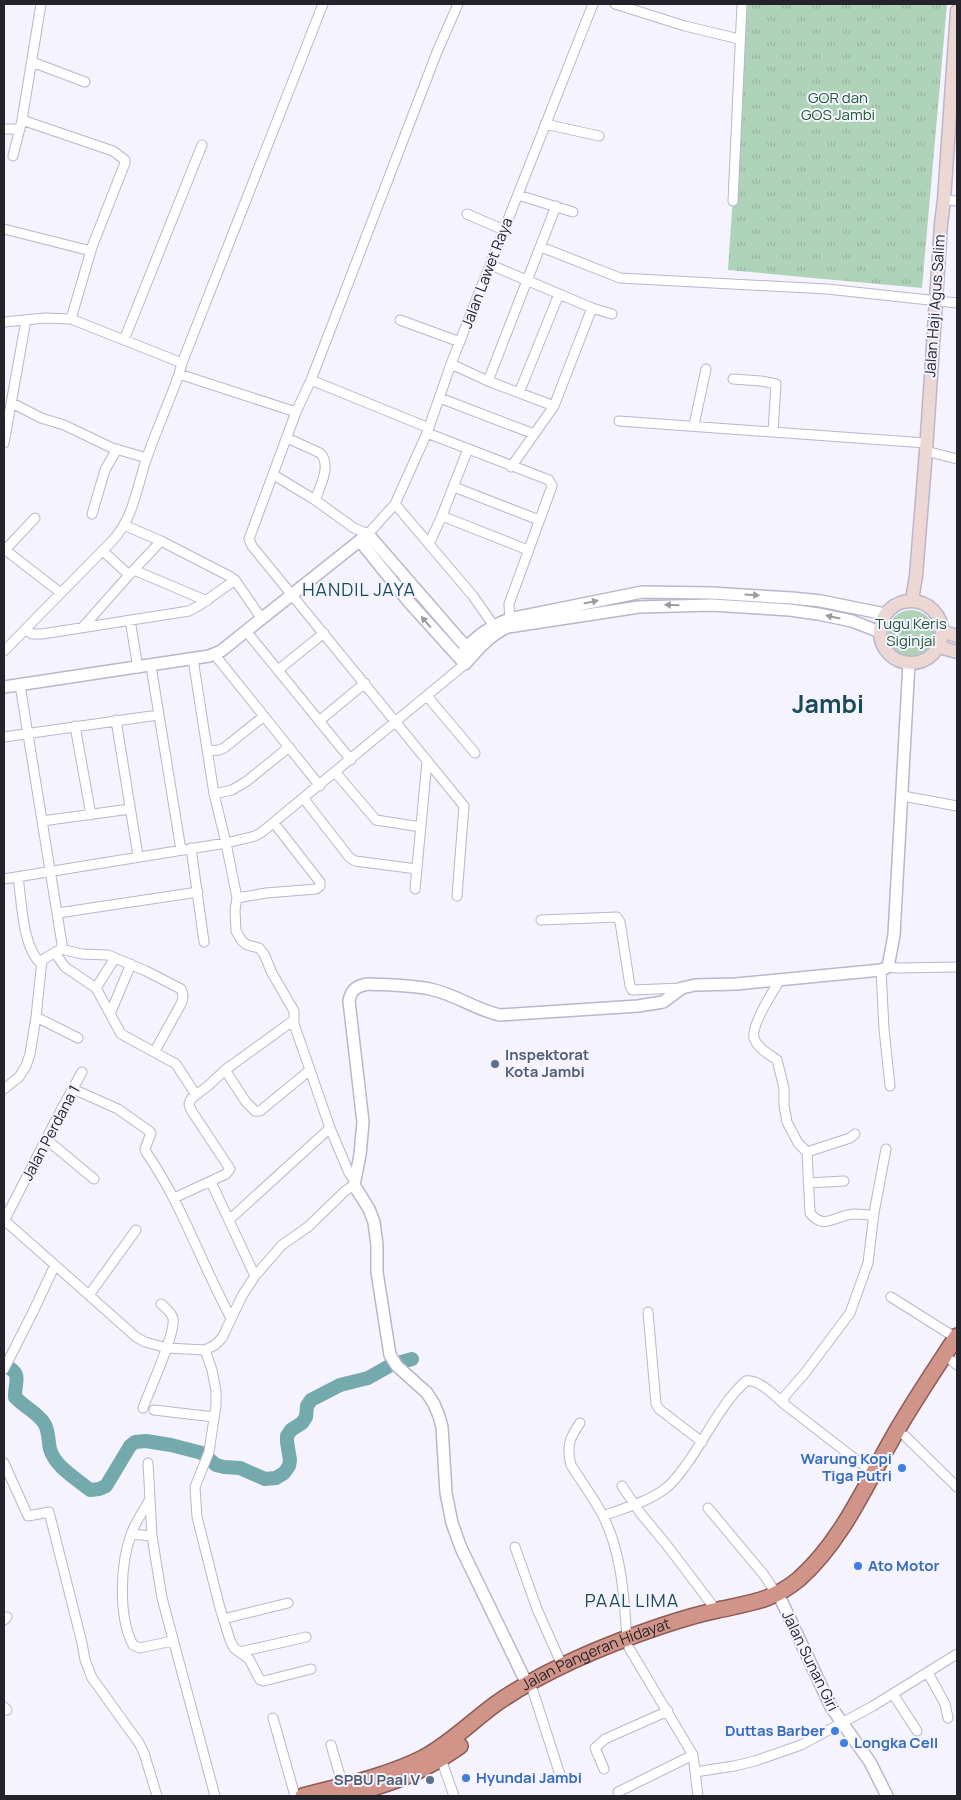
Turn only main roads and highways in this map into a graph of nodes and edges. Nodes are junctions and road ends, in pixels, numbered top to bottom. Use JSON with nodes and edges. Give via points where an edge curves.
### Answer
{"nodes":[{"id":1,"x":957,"y":12,"type":"edge"},
{"id":2,"x":912,"y":600,"type":"junction"},
{"id":3,"x":942,"y":631,"type":"junction"},
{"id":4,"x":957,"y":636,"type":"edge"},
{"id":5,"x":939,"y":647,"type":"junction"},
{"id":6,"x":957,"y":652,"type":"edge"},
{"id":7,"x":956,"y":1351,"type":"edge"},
{"id":8,"x":901,"y":1433,"type":"junction"},
{"id":9,"x":779,"y":1599,"type":"junction"},
{"id":10,"x":628,"y":1643,"type":"junction"},
{"id":11,"x":530,"y":1688,"type":"junction"},
{"id":12,"x":344,"y":1791,"type":"edge"},
{"id":13,"x":303,"y":1796,"type":"edge"}],
"edges":[{"from":1,"to":2,"type":"main road","name":"Jalan Haji Agus Salim"},
{"from":2,"to":3,"type":"main road","via":[[930,606],[941,622]]},
{"from":2,"to":5,"type":"main road","via":[[892,606],[885,614],[880,632],[885,650],[900,661],[917,663]]},
{"from":3,"to":4,"type":"main road"},
{"from":3,"to":5,"type":"main road"},
{"from":5,"to":6,"type":"main road"},
{"from":7,"to":8,"type":"highway","name":"Jalan Pangeran Hidayat"},
{"from":7,"to":8,"type":"highway","name":"Jalan Pangeran Hidayat"},
{"from":8,"to":9,"type":"highway","name":"Jalan Pangeran Hidayat","via":[[816,1563]]},
{"from":8,"to":9,"type":"highway","name":"Jalan Pangeran Hidayat","via":[[856,1524],[823,1568],[803,1587]]},
{"from":9,"to":10,"type":"highway","name":"Jalan Pangeran Hidayat","via":[[716,1610],[661,1626]]},
{"from":9,"to":10,"type":"highway","name":"Jalan Pangeran Hidayat","via":[[766,1610]]},
{"from":10,"to":11,"type":"highway","name":"Jalan Pangeran Hidayat"},
{"from":10,"to":11,"type":"highway","name":"Jalan Pangeran Hidayat","via":[[562,1665]]},
{"from":11,"to":12,"type":"highway","name":"Jalan Pangeran Hidayat","via":[[501,1713],[432,1761],[388,1779]]},
{"from":12,"to":13,"type":"highway","name":"Jalan Pangeran Hidayat"}]}
